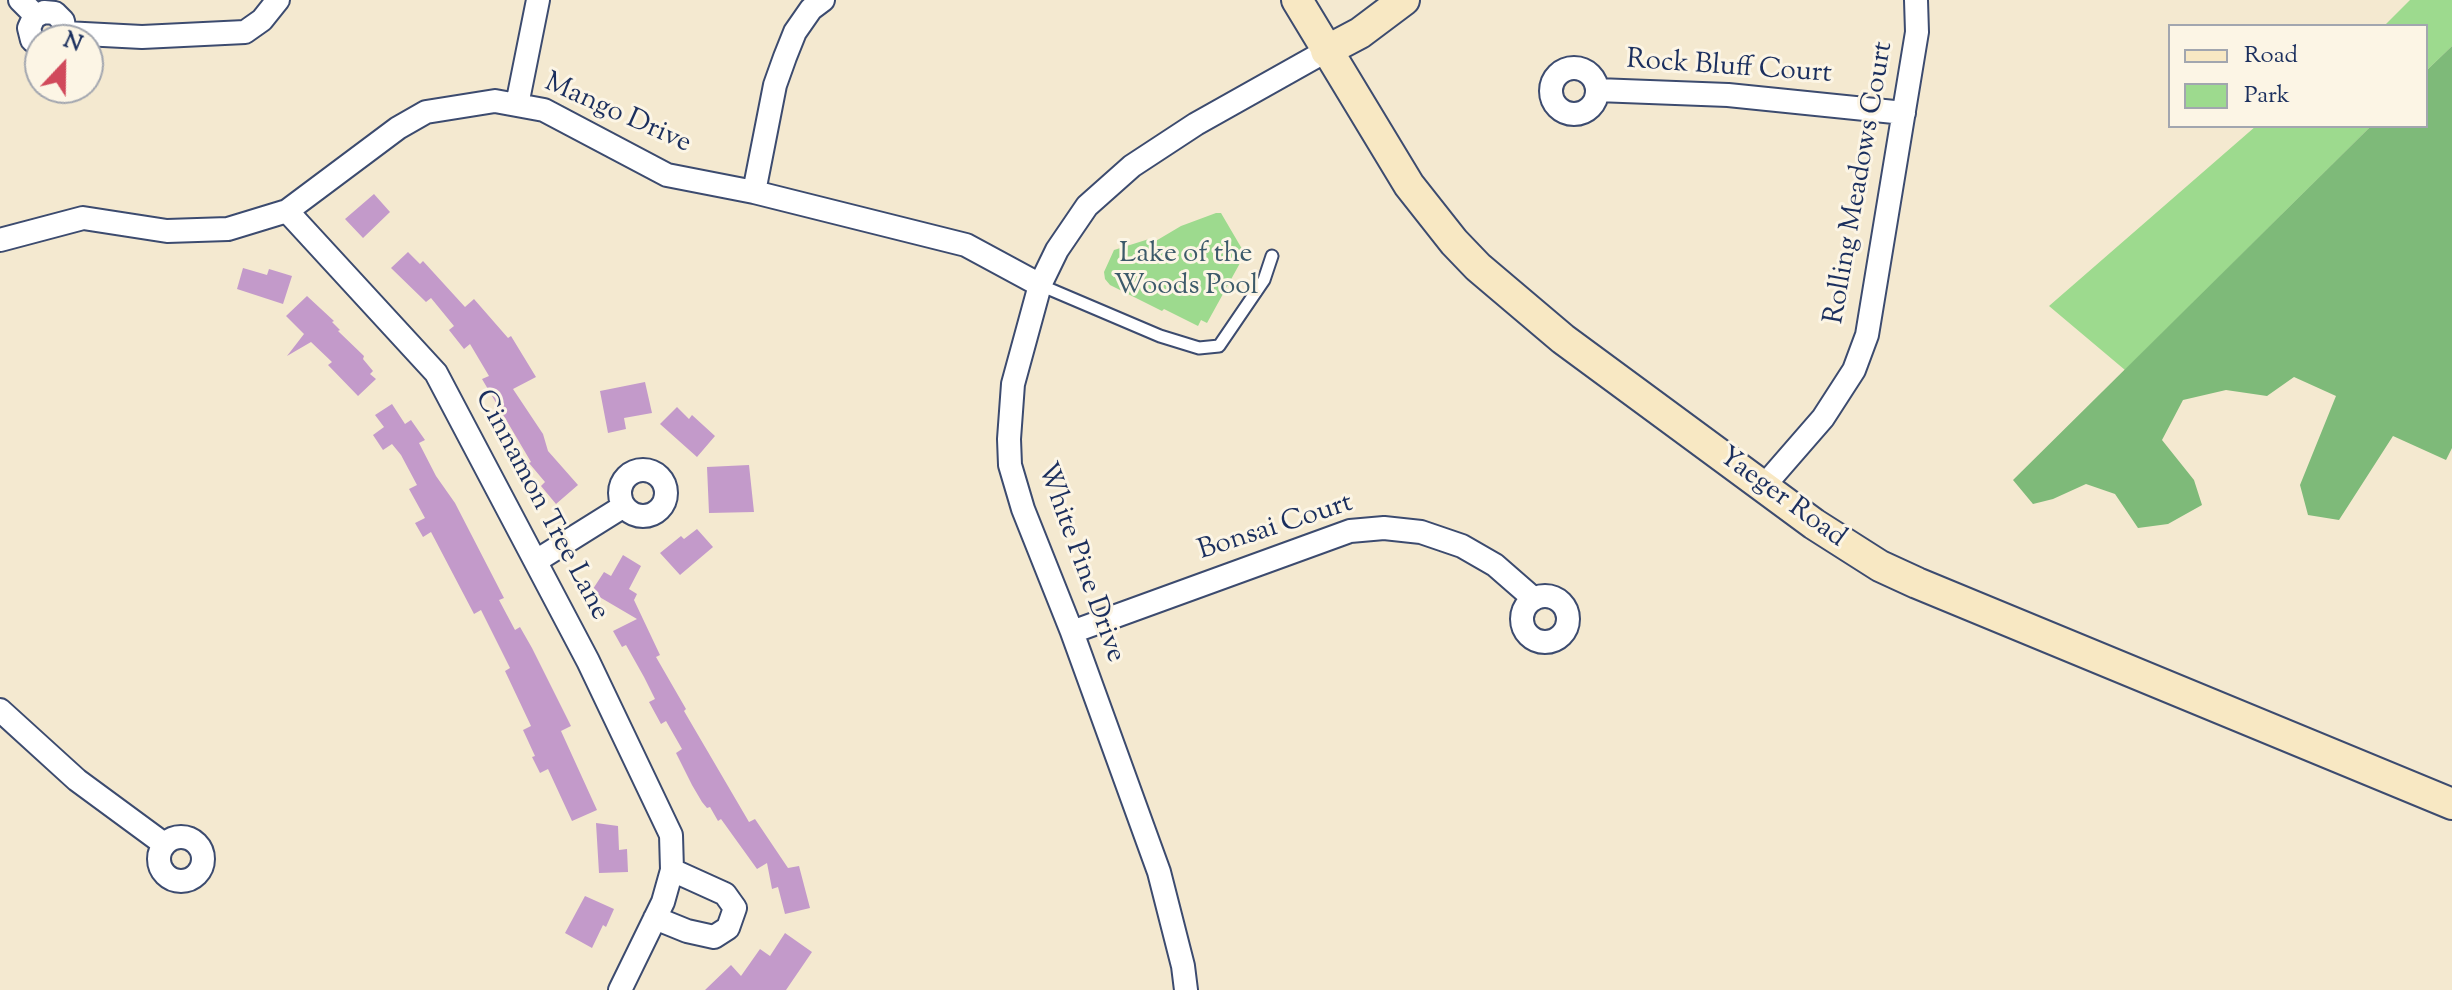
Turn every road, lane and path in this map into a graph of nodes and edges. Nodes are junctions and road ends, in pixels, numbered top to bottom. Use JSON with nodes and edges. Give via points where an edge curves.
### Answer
{"nodes":[{"id":1,"x":278,"y":0,"type":"edge"},
{"id":2,"x":538,"y":0,"type":"edge"},
{"id":3,"x":823,"y":0,"type":"edge"},
{"id":4,"x":1297,"y":0,"type":"edge"},
{"id":5,"x":1404,"y":0,"type":"edge"},
{"id":6,"x":1916,"y":0,"type":"edge"},
{"id":7,"x":28,"y":8,"type":"edge"},
{"id":8,"x":63,"y":24,"type":"edge"},
{"id":9,"x":104,"y":37,"type":"edge"},
{"id":10,"x":1326,"y":51,"type":"junction"},
{"id":11,"x":1597,"y":90,"type":"dead end"},
{"id":12,"x":517,"y":105,"type":"junction"},
{"id":13,"x":1904,"y":113,"type":"junction"},
{"id":14,"x":754,"y":192,"type":"junction"},
{"id":15,"x":287,"y":211,"type":"junction"},
{"id":16,"x":0,"y":240,"type":"edge"},
{"id":17,"x":1272,"y":256,"type":"dead end"},
{"id":18,"x":1040,"y":285,"type":"junction"},
{"id":19,"x":1763,"y":487,"type":"junction"},
{"id":20,"x":624,"y":506,"type":"dead end"},
{"id":21,"x":536,"y":561,"type":"junction"},
{"id":22,"x":1534,"y":599,"type":"dead end"},
{"id":23,"x":1072,"y":632,"type":"junction"},
{"id":24,"x":0,"y":710,"type":"edge"},
{"id":25,"x":2450,"y":798,"type":"edge"},
{"id":26,"x":164,"y":844,"type":"dead end"},
{"id":27,"x":672,"y":870,"type":"junction"},
{"id":28,"x":655,"y":918,"type":"junction"},
{"id":29,"x":620,"y":990,"type":"edge"},
{"id":30,"x":1186,"y":990,"type":"edge"}],
"edges":[{"from":1,"to":9,"type":"street","via":[[245,32]]},
{"from":2,"to":12,"type":"street"},
{"from":3,"to":14,"type":"street","via":[[795,32],[785,57]]},
{"from":4,"to":10,"type":"street","name":"Yaeger Road"},
{"from":5,"to":10,"type":"street"},
{"from":6,"to":13,"type":"street","name":"Rolling Meadows Court","via":[[1917,32]]},
{"from":7,"to":8,"type":"street","via":[[55,13]]},
{"from":10,"to":18,"type":"street","name":"White Pine Drive","via":[[1132,166],[1087,206]]},
{"from":10,"to":19,"type":"street","name":"Yaeger Road","via":[[1409,185],[1478,267],[1563,339]]},
{"from":11,"to":13,"type":"street","name":"Rock Bluff Court","via":[[1728,95]]},
{"from":12,"to":14,"type":"street","name":"Mango Drive","via":[[544,110],[667,175]]},
{"from":12,"to":15,"type":"street","name":"Mango Drive","via":[[495,101],[426,112]]},
{"from":13,"to":19,"type":"street","name":"Rolling Meadows Court","via":[[1863,347],[1823,418]]},
{"from":14,"to":18,"type":"street","name":"Mango Drive","via":[[966,245]]},
{"from":15,"to":16,"type":"street","name":"Mango Drive","via":[[228,229],[199,231],[83,218]]},
{"from":15,"to":21,"type":"street","name":"Cinnamon Tree Lane","via":[[436,373]]},
{"from":17,"to":18,"type":"lane","via":[[1264,280],[1219,346],[1199,348],[1160,336]]},
{"from":18,"to":23,"type":"street","name":"White Pine Drive","via":[[1013,384],[1010,465]]},
{"from":19,"to":25,"type":"street","name":"Yaeger Road","via":[[1847,547],[1905,578]]},
{"from":20,"to":21,"type":"street"},
{"from":21,"to":27,"type":"street","name":"Cinnamon Tree Lane","via":[[671,835]]},
{"from":22,"to":23,"type":"street","name":"Bonsai Court","via":[[1495,565],[1462,546],[1421,532],[1384,528],[1350,531]]},
{"from":23,"to":30,"type":"street","name":"White Pine Drive","via":[[1159,872]]},
{"from":24,"to":26,"type":"street","via":[[77,780]]},
{"from":27,"to":28,"type":"street","name":"Cinnamon Tree Lane"},
{"from":27,"to":28,"type":"street","via":[[725,894],[735,908],[728,928],[714,937]]},
{"from":28,"to":29,"type":"street","name":"Cinnamon Tree Lane"}]}
